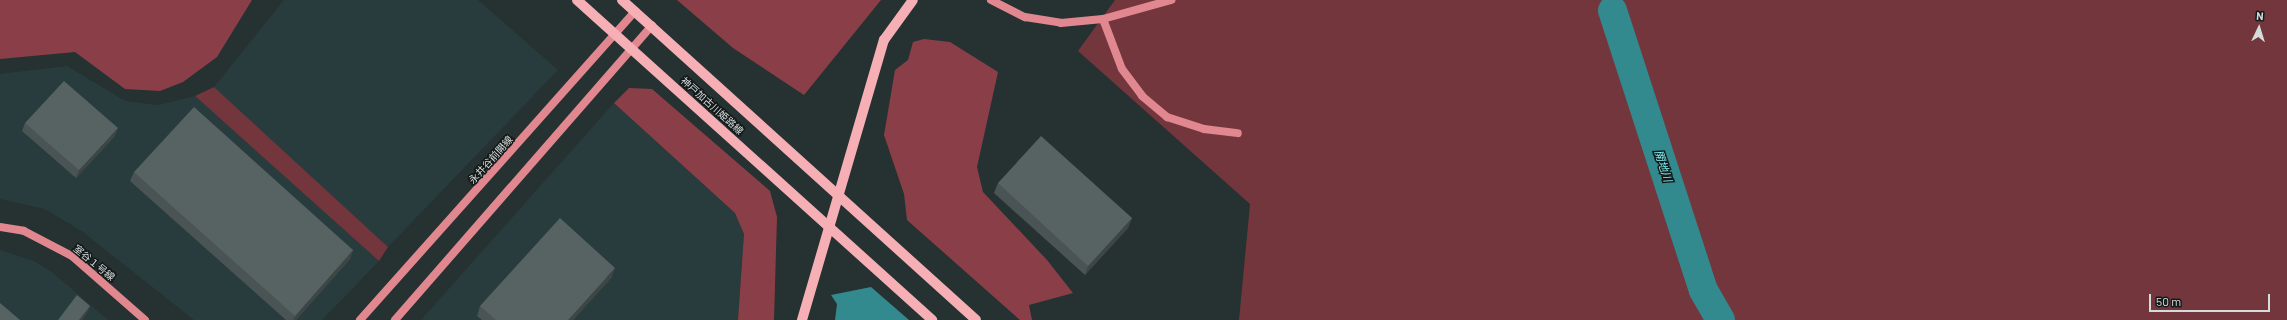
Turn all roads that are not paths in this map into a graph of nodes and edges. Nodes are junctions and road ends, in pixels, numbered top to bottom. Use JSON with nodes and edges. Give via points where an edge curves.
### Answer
{"nodes":[{"id":1,"x":577,"y":0,"type":"edge"},
{"id":2,"x":622,"y":0,"type":"edge"},
{"id":3,"x":913,"y":0,"type":"edge"},
{"id":4,"x":991,"y":0,"type":"edge"},
{"id":5,"x":1172,"y":0,"type":"edge"},
{"id":6,"x":635,"y":11,"type":"junction"},
{"id":7,"x":1103,"y":19,"type":"junction"},
{"id":8,"x":652,"y":26,"type":"junction"},
{"id":9,"x":616,"y":34,"type":"junction"},
{"id":10,"x":632,"y":49,"type":"junction"},
{"id":11,"x":1238,"y":133,"type":"dead end"},
{"id":12,"x":839,"y":199,"type":"junction"},
{"id":13,"x":0,"y":227,"type":"edge"},
{"id":14,"x":830,"y":230,"type":"junction"},
{"id":15,"x":145,"y":320,"type":"edge"},
{"id":16,"x":360,"y":320,"type":"edge"},
{"id":17,"x":396,"y":320,"type":"edge"},
{"id":18,"x":802,"y":320,"type":"edge"},
{"id":19,"x":932,"y":320,"type":"edge"},
{"id":20,"x":976,"y":320,"type":"edge"}],
"edges":[{"from":1,"to":9,"type":"main road","name":"神戸加古川姫路線"},
{"from":2,"to":6,"type":"main road","name":"神戸加古川姫路線"},
{"from":3,"to":12,"type":"main road","via":[[884,40]]},
{"from":4,"to":7,"type":"street","via":[[1025,17],[1061,23]]},
{"from":5,"to":7,"type":"street"},
{"from":6,"to":8,"type":"main road","name":"神戸加古川姫路線"},
{"from":6,"to":9,"type":"street","name":"永井谷前開線"},
{"from":7,"to":11,"type":"street","via":[[1122,69],[1142,96],[1167,117],[1204,129]]},
{"from":8,"to":10,"type":"street"},
{"from":8,"to":12,"type":"main road","name":"神戸加古川姫路線"},
{"from":9,"to":10,"type":"main road","name":"神戸加古川姫路線"},
{"from":9,"to":16,"type":"street","name":"永井谷前開線"},
{"from":10,"to":14,"type":"main road","name":"神戸加古川姫路線"},
{"from":10,"to":17,"type":"street"},
{"from":12,"to":14,"type":"main road"},
{"from":12,"to":20,"type":"main road","name":"神戸加古川姫路線"},
{"from":13,"to":15,"type":"street","name":"室谷１号線","via":[[24,231],[72,256]]},
{"from":14,"to":18,"type":"main road"},
{"from":14,"to":19,"type":"main road","name":"神戸加古川姫路線"}]}
